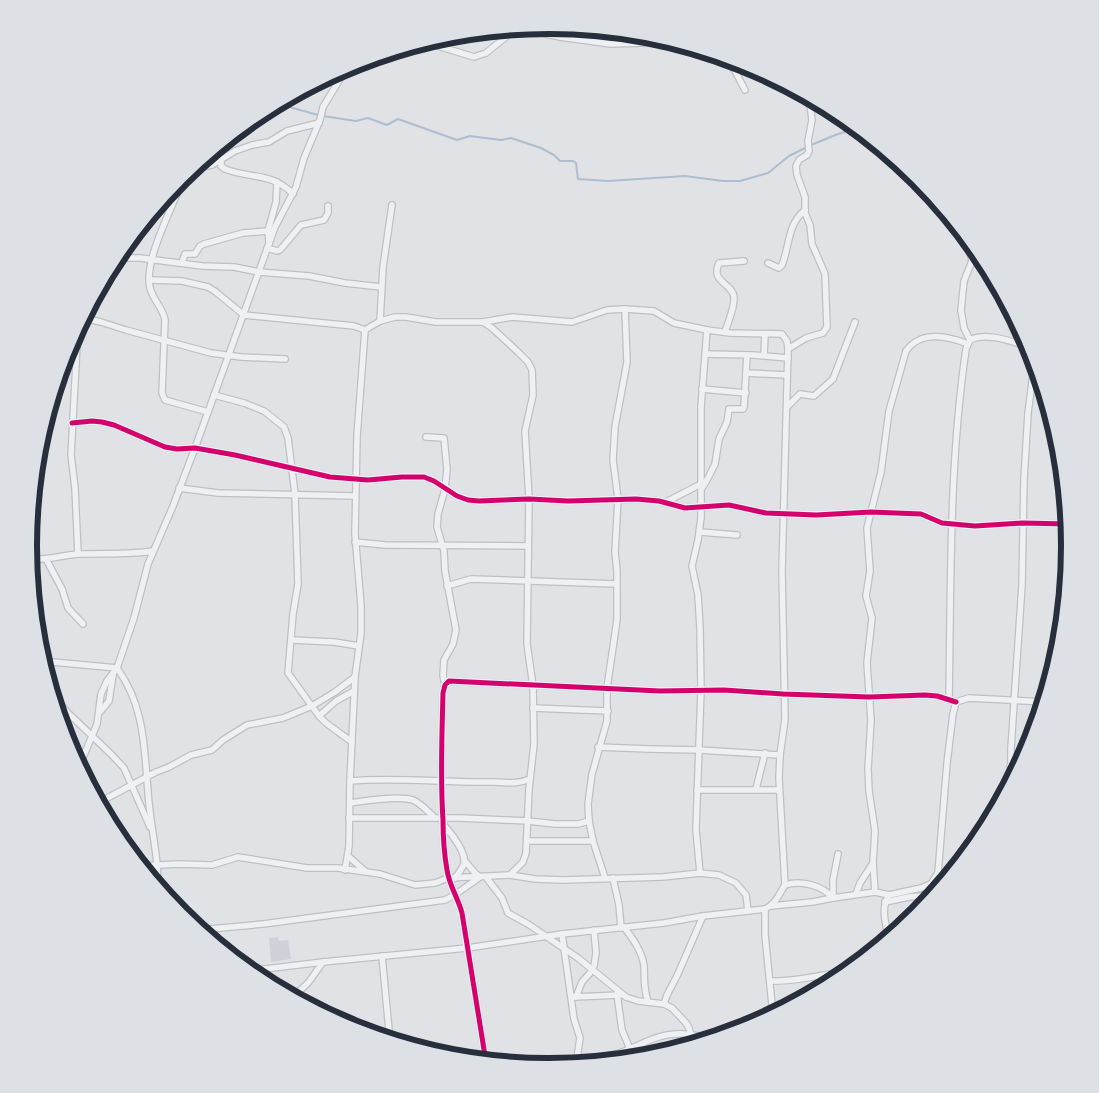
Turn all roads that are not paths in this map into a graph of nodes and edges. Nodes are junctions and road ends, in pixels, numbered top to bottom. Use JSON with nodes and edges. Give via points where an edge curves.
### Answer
{"nodes":[{"id":1,"x":547,"y":34,"type":"edge"},
{"id":2,"x":507,"y":36,"type":"edge"},
{"id":3,"x":644,"y":43,"type":"edge"},
{"id":4,"x":439,"y":46,"type":"edge"},
{"id":5,"x":733,"y":68,"type":"edge"},
{"id":6,"x":340,"y":79,"type":"edge"},
{"id":7,"x":745,"y":90,"type":"dead end"},
{"id":8,"x":811,"y":105,"type":"edge"},
{"id":9,"x":320,"y":122,"type":"junction"},
{"id":10,"x":221,"y":160,"type":"junction"},
{"id":11,"x":205,"y":167,"type":"edge"},
{"id":12,"x":277,"y":182,"type":"junction"},
{"id":13,"x":293,"y":194,"type":"junction"},
{"id":14,"x":177,"y":195,"type":"edge"},
{"id":15,"x":392,"y":205,"type":"dead end"},
{"id":16,"x":328,"y":206,"type":"dead end"},
{"id":17,"x":805,"y":210,"type":"junction"},
{"id":18,"x":268,"y":231,"type":"junction"},
{"id":19,"x":268,"y":246,"type":"junction"},
{"id":20,"x":970,"y":254,"type":"edge"},
{"id":21,"x":126,"y":258,"type":"edge"},
{"id":22,"x":153,"y":259,"type":"junction"},
{"id":23,"x":744,"y":261,"type":"dead end"},
{"id":24,"x":182,"y":262,"type":"junction"},
{"id":25,"x":768,"y":264,"type":"dead end"},
{"id":26,"x":259,"y":272,"type":"junction"},
{"id":27,"x":150,"y":280,"type":"junction"},
{"id":28,"x":381,"y":287,"type":"junction"},
{"id":29,"x":625,"y":309,"type":"junction"},
{"id":30,"x":244,"y":315,"type":"junction"},
{"id":31,"x":90,"y":320,"type":"edge"},
{"id":32,"x":380,"y":321,"type":"junction"},
{"id":33,"x":483,"y":322,"type":"junction"},
{"id":34,"x":855,"y":322,"type":"dead end"},
{"id":35,"x":364,"y":330,"type":"junction"},
{"id":36,"x":707,"y":330,"type":"junction"},
{"id":37,"x":725,"y":332,"type":"junction"},
{"id":38,"x":765,"y":335,"type":"junction"},
{"id":39,"x":164,"y":341,"type":"junction"},
{"id":40,"x":969,"y":342,"type":"junction"},
{"id":41,"x":1020,"y":344,"type":"edge"},
{"id":42,"x":77,"y":349,"type":"edge"},
{"id":43,"x":788,"y":349,"type":"junction"},
{"id":44,"x":705,"y":354,"type":"junction"},
{"id":45,"x":747,"y":355,"type":"junction"},
{"id":46,"x":764,"y":355,"type":"junction"},
{"id":47,"x":229,"y":356,"type":"junction"},
{"id":48,"x":788,"y":358,"type":"junction"},
{"id":49,"x":285,"y":359,"type":"dead end"},
{"id":50,"x":746,"y":373,"type":"junction"},
{"id":51,"x":787,"y":375,"type":"junction"},
{"id":52,"x":1033,"y":376,"type":"edge"},
{"id":53,"x":702,"y":389,"type":"junction"},
{"id":54,"x":746,"y":393,"type":"junction"},
{"id":55,"x":214,"y":396,"type":"junction"},
{"id":56,"x":787,"y":407,"type":"junction"},
{"id":57,"x":208,"y":412,"type":"junction"},
{"id":58,"x":72,"y":423,"type":"junction"},
{"id":59,"x":426,"y":437,"type":"dead end"},
{"id":60,"x":195,"y":448,"type":"junction"},
{"id":61,"x":291,"y":469,"type":"junction"},
{"id":62,"x":355,"y":480,"type":"junction"},
{"id":63,"x":702,"y":486,"type":"junction"},
{"id":64,"x":179,"y":488,"type":"junction"},
{"id":65,"x":445,"y":489,"type":"junction"},
{"id":66,"x":294,"y":494,"type":"junction"},
{"id":67,"x":355,"y":496,"type":"junction"},
{"id":68,"x":529,"y":499,"type":"junction"},
{"id":69,"x":618,"y":499,"type":"junction"},
{"id":70,"x":666,"y":502,"type":"junction"},
{"id":71,"x":702,"y":507,"type":"junction"},
{"id":72,"x":871,"y":512,"type":"junction"},
{"id":73,"x":784,"y":513,"type":"junction"},
{"id":74,"x":1022,"y":523,"type":"junction"},
{"id":75,"x":952,"y":524,"type":"junction"},
{"id":76,"x":1061,"y":524,"type":"edge"},
{"id":77,"x":700,"y":532,"type":"junction"},
{"id":78,"x":737,"y":535,"type":"dead end"},
{"id":79,"x":355,"y":542,"type":"junction"},
{"id":80,"x":442,"y":545,"type":"junction"},
{"id":81,"x":528,"y":546,"type":"junction"},
{"id":82,"x":153,"y":551,"type":"junction"},
{"id":83,"x":78,"y":554,"type":"junction"},
{"id":84,"x":37,"y":559,"type":"edge"},
{"id":85,"x":46,"y":559,"type":"junction"},
{"id":86,"x":527,"y":581,"type":"junction"},
{"id":87,"x":617,"y":584,"type":"junction"},
{"id":88,"x":447,"y":586,"type":"junction"},
{"id":89,"x":83,"y":624,"type":"dead end"},
{"id":90,"x":292,"y":640,"type":"junction"},
{"id":91,"x":359,"y":646,"type":"junction"},
{"id":92,"x":50,"y":662,"type":"edge"},
{"id":93,"x":116,"y":670,"type":"junction"},
{"id":94,"x":355,"y":677,"type":"junction"},
{"id":95,"x":445,"y":686,"type":"junction"},
{"id":96,"x":533,"y":686,"type":"junction"},
{"id":97,"x":607,"y":688,"type":"junction"},
{"id":98,"x":701,"y":690,"type":"junction"},
{"id":99,"x":354,"y":691,"type":"junction"},
{"id":100,"x":784,"y":694,"type":"junction"},
{"id":101,"x":869,"y":696,"type":"junction"},
{"id":102,"x":949,"y":698,"type":"junction"},
{"id":103,"x":1015,"y":700,"type":"junction"},
{"id":104,"x":956,"y":702,"type":"junction"},
{"id":105,"x":1038,"y":702,"type":"edge"},
{"id":106,"x":312,"y":706,"type":"junction"},
{"id":107,"x":63,"y":707,"type":"edge"},
{"id":108,"x":533,"y":708,"type":"junction"},
{"id":109,"x":608,"y":711,"type":"junction"},
{"id":110,"x":100,"y":712,"type":"junction"},
{"id":111,"x":319,"y":716,"type":"junction"},
{"id":112,"x":93,"y":736,"type":"junction"},
{"id":113,"x":352,"y":742,"type":"junction"},
{"id":114,"x":598,"y":746,"type":"junction"},
{"id":115,"x":699,"y":750,"type":"junction"},
{"id":116,"x":765,"y":754,"type":"junction"},
{"id":117,"x":780,"y":755,"type":"junction"},
{"id":118,"x":83,"y":758,"type":"edge"},
{"id":119,"x":1010,"y":766,"type":"joint"},
{"id":120,"x":1010,"y":770,"type":"edge"},
{"id":121,"x":146,"y":777,"type":"junction"},
{"id":122,"x":530,"y":779,"type":"junction"},
{"id":123,"x":350,"y":781,"type":"junction"},
{"id":124,"x":441,"y":782,"type":"junction"},
{"id":125,"x":130,"y":786,"type":"junction"},
{"id":126,"x":756,"y":789,"type":"junction"},
{"id":127,"x":697,"y":790,"type":"junction"},
{"id":128,"x":779,"y":790,"type":"junction"},
{"id":129,"x":104,"y":800,"type":"edge"},
{"id":130,"x":350,"y":803,"type":"junction"},
{"id":131,"x":349,"y":818,"type":"junction"},
{"id":132,"x":435,"y":818,"type":"junction"},
{"id":133,"x":443,"y":821,"type":"junction"},
{"id":134,"x":528,"y":821,"type":"junction"},
{"id":135,"x":589,"y":821,"type":"junction"},
{"id":136,"x":152,"y":831,"type":"junction"},
{"id":137,"x":527,"y":841,"type":"junction"},
{"id":138,"x":593,"y":841,"type":"junction"},
{"id":139,"x":838,"y":854,"type":"dead end"},
{"id":140,"x":348,"y":856,"type":"junction"},
{"id":141,"x":464,"y":860,"type":"junction"},
{"id":142,"x":873,"y":862,"type":"junction"},
{"id":143,"x":158,"y":865,"type":"junction"},
{"id":144,"x":148,"y":866,"type":"edge"},
{"id":145,"x":345,"y":870,"type":"junction"},
{"id":146,"x":366,"y":872,"type":"junction"},
{"id":147,"x":700,"y":873,"type":"junction"},
{"id":148,"x":938,"y":873,"type":"junction"},
{"id":149,"x":510,"y":875,"type":"junction"},
{"id":150,"x":943,"y":876,"type":"edge"},
{"id":151,"x":483,"y":877,"type":"junction"},
{"id":152,"x":158,"y":878,"type":"edge"},
{"id":153,"x":452,"y":878,"type":"junction"},
{"id":154,"x":605,"y":878,"type":"junction"},
{"id":155,"x":613,"y":878,"type":"junction"},
{"id":156,"x":785,"y":885,"type":"junction"},
{"id":157,"x":875,"y":892,"type":"junction"},
{"id":158,"x":456,"y":894,"type":"junction"},
{"id":159,"x":856,"y":894,"type":"junction"},
{"id":160,"x":889,"y":896,"type":"junction"},
{"id":161,"x":924,"y":896,"type":"edge"},
{"id":162,"x":833,"y":898,"type":"junction"},
{"id":163,"x":885,"y":902,"type":"junction"},
{"id":164,"x":768,"y":908,"type":"junction"},
{"id":165,"x":748,"y":911,"type":"junction"},
{"id":166,"x":703,"y":916,"type":"junction"},
{"id":167,"x":622,"y":928,"type":"junction"},
{"id":168,"x":208,"y":929,"type":"edge"},
{"id":169,"x":594,"y":930,"type":"junction"},
{"id":170,"x":888,"y":932,"type":"edge"},
{"id":171,"x":562,"y":934,"type":"junction"},
{"id":172,"x":546,"y":936,"type":"junction"},
{"id":173,"x":467,"y":948,"type":"junction"},
{"id":174,"x":564,"y":950,"type":"junction"},
{"id":175,"x":382,"y":956,"type":"junction"},
{"id":176,"x":323,"y":962,"type":"junction"},
{"id":177,"x":260,"y":970,"type":"edge"},
{"id":178,"x":592,"y":970,"type":"junction"},
{"id":179,"x":835,"y":973,"type":"edge"},
{"id":180,"x":770,"y":981,"type":"junction"},
{"id":181,"x":297,"y":993,"type":"edge"},
{"id":182,"x":620,"y":994,"type":"junction"},
{"id":183,"x":574,"y":997,"type":"junction"},
{"id":184,"x":648,"y":1002,"type":"junction"},
{"id":185,"x":664,"y":1004,"type":"junction"},
{"id":186,"x":772,"y":1008,"type":"edge"},
{"id":187,"x":389,"y":1033,"type":"edge"},
{"id":188,"x":691,"y":1035,"type":"junction"},
{"id":189,"x":700,"y":1036,"type":"edge"},
{"id":190,"x":691,"y":1039,"type":"edge"},
{"id":191,"x":630,"y":1049,"type":"junction"},
{"id":192,"x":485,"y":1055,"type":"edge"},
{"id":193,"x":606,"y":1056,"type":"edge"},
{"id":194,"x":577,"y":1058,"type":"edge"}],
"edges":[{"from":1,"to":3,"type":"street","via":[[611,44]]},
{"from":2,"to":4,"type":"street","via":[[486,53],[474,57]]},
{"from":5,"to":7,"type":"street"},
{"from":6,"to":9,"type":"street","via":[[323,106]]},
{"from":8,"to":17,"type":"street","via":[[809,151],[796,166],[805,197]]},
{"from":9,"to":10,"type":"street","via":[[287,131],[269,142],[235,150]]},
{"from":9,"to":13,"type":"street"},
{"from":10,"to":11,"type":"street"},
{"from":10,"to":12,"type":"street","via":[[224,169],[264,176]]},
{"from":12,"to":13,"type":"street"},
{"from":12,"to":18,"type":"street","via":[[276,202]]},
{"from":13,"to":19,"type":"street"},
{"from":14,"to":22,"type":"street"},
{"from":15,"to":28,"type":"street"},
{"from":16,"to":19,"type":"street","via":[[324,220],[301,225],[280,250]]},
{"from":17,"to":25,"type":"street","via":[[790,232],[782,265],[779,268]]},
{"from":17,"to":43,"type":"street","via":[[814,251],[825,274],[827,327],[824,334],[806,338]]},
{"from":18,"to":19,"type":"street"},
{"from":18,"to":24,"type":"street","via":[[243,233],[204,244],[195,254],[185,254]]},
{"from":19,"to":26,"type":"street"},
{"from":20,"to":40,"type":"street","via":[[972,261],[964,281],[961,310]]},
{"from":21,"to":22,"type":"street"},
{"from":22,"to":24,"type":"street"},
{"from":22,"to":27,"type":"street"},
{"from":23,"to":37,"type":"street","via":[[723,262],[718,266],[718,277],[731,289],[734,298]]},
{"from":24,"to":26,"type":"street","via":[[234,266]]},
{"from":26,"to":28,"type":"street"},
{"from":26,"to":30,"type":"street"},
{"from":27,"to":30,"type":"street","via":[[182,281],[208,287]]},
{"from":27,"to":39,"type":"street","via":[[150,288],[164,313]]},
{"from":28,"to":32,"type":"street"},
{"from":29,"to":33,"type":"street","via":[[596,313],[572,322],[512,317]]},
{"from":29,"to":36,"type":"street","via":[[654,311],[674,323]]},
{"from":29,"to":69,"type":"street","via":[[627,362],[615,427],[613,460]]},
{"from":30,"to":35,"type":"street","via":[[348,325]]},
{"from":30,"to":47,"type":"street"},
{"from":31,"to":39,"type":"street"},
{"from":32,"to":33,"type":"street","via":[[406,317],[436,322]]},
{"from":32,"to":35,"type":"street"},
{"from":33,"to":68,"type":"street","via":[[518,352],[532,370],[533,395],[525,431]]},
{"from":34,"to":56,"type":"street","via":[[833,379],[814,396],[800,394]]},
{"from":35,"to":62,"type":"street"},
{"from":36,"to":37,"type":"street"},
{"from":36,"to":44,"type":"street"},
{"from":37,"to":38,"type":"street"},
{"from":38,"to":43,"type":"street","via":[[782,334]]},
{"from":38,"to":46,"type":"street"},
{"from":39,"to":47,"type":"street"},
{"from":39,"to":57,"type":"street","via":[[162,393],[165,400]]},
{"from":40,"to":41,"type":"street","via":[[979,336]]},
{"from":40,"to":72,"type":"street","via":[[925,337],[910,344],[888,417]]},
{"from":40,"to":75,"type":"street","via":[[958,415]]},
{"from":42,"to":58,"type":"street"},
{"from":43,"to":48,"type":"street"},
{"from":44,"to":45,"type":"street"},
{"from":44,"to":53,"type":"street"},
{"from":45,"to":46,"type":"street"},
{"from":45,"to":50,"type":"street"},
{"from":46,"to":48,"type":"street"},
{"from":47,"to":49,"type":"street"},
{"from":47,"to":55,"type":"street"},
{"from":48,"to":51,"type":"street"},
{"from":50,"to":51,"type":"street"},
{"from":50,"to":54,"type":"street"},
{"from":51,"to":56,"type":"street"},
{"from":52,"to":74,"type":"street"},
{"from":53,"to":54,"type":"street"},
{"from":53,"to":63,"type":"street"},
{"from":54,"to":63,"type":"street","via":[[743,408],[729,409],[714,464]]},
{"from":55,"to":57,"type":"street"},
{"from":55,"to":61,"type":"street","via":[[258,408],[284,427]]},
{"from":56,"to":73,"type":"street"},
{"from":57,"to":60,"type":"street"},
{"from":58,"to":60,"type":"street","via":[[114,424],[165,447]]},
{"from":58,"to":83,"type":"street"},
{"from":59,"to":65,"type":"street","via":[[441,436],[445,441]]},
{"from":60,"to":61,"type":"street"},
{"from":60,"to":64,"type":"street"},
{"from":61,"to":62,"type":"street"},
{"from":61,"to":66,"type":"street"},
{"from":62,"to":65,"type":"street","via":[[424,477]]},
{"from":62,"to":67,"type":"street"},
{"from":63,"to":70,"type":"street"},
{"from":63,"to":71,"type":"street"},
{"from":64,"to":66,"type":"street","via":[[218,493]]},
{"from":64,"to":82,"type":"street"},
{"from":65,"to":68,"type":"street","via":[[474,501]]},
{"from":65,"to":80,"type":"street","via":[[437,520]]},
{"from":66,"to":67,"type":"street"},
{"from":66,"to":90,"type":"street","via":[[298,584]]},
{"from":67,"to":79,"type":"street"},
{"from":68,"to":69,"type":"street"},
{"from":68,"to":81,"type":"street"},
{"from":69,"to":70,"type":"street"},
{"from":69,"to":87,"type":"street"},
{"from":70,"to":71,"type":"street","via":[[684,508]]},
{"from":71,"to":73,"type":"street","via":[[729,505],[766,513]]},
{"from":71,"to":77,"type":"street"},
{"from":72,"to":73,"type":"street"},
{"from":72,"to":75,"type":"street","via":[[921,514]]},
{"from":72,"to":101,"type":"street","via":[[867,528],[870,571],[866,596],[872,618],[867,657]]},
{"from":73,"to":100,"type":"street"},
{"from":74,"to":75,"type":"street","via":[[992,526]]},
{"from":74,"to":76,"type":"street"},
{"from":74,"to":103,"type":"street"},
{"from":75,"to":102,"type":"street"},
{"from":77,"to":78,"type":"street"},
{"from":77,"to":98,"type":"street","via":[[692,566],[700,612]]},
{"from":79,"to":80,"type":"street"},
{"from":79,"to":91,"type":"street","via":[[361,605]]},
{"from":80,"to":81,"type":"street"},
{"from":80,"to":88,"type":"street"},
{"from":81,"to":86,"type":"street"},
{"from":82,"to":83,"type":"street"},
{"from":82,"to":93,"type":"street"},
{"from":83,"to":85,"type":"street"},
{"from":84,"to":85,"type":"street"},
{"from":85,"to":89,"type":"street","via":[[68,608]]},
{"from":86,"to":87,"type":"street"},
{"from":86,"to":88,"type":"street","via":[[471,579]]},
{"from":86,"to":96,"type":"street","via":[[527,644]]},
{"from":87,"to":97,"type":"street","via":[[616,631]]},
{"from":88,"to":95,"type":"street","via":[[456,630],[444,660]]},
{"from":90,"to":91,"type":"street"},
{"from":90,"to":106,"type":"street","via":[[288,672]]},
{"from":91,"to":94,"type":"street"},
{"from":92,"to":93,"type":"street"},
{"from":93,"to":110,"type":"street","via":[[109,701]]},
{"from":93,"to":110,"type":"street","via":[[101,694]]},
{"from":93,"to":121,"type":"street","via":[[131,689],[136,704],[142,728]]},
{"from":94,"to":99,"type":"street"},
{"from":94,"to":106,"type":"street"},
{"from":95,"to":96,"type":"street","via":[[449,682]]},
{"from":95,"to":124,"type":"street"},
{"from":96,"to":97,"type":"street"},
{"from":96,"to":108,"type":"street"},
{"from":97,"to":98,"type":"street"},
{"from":97,"to":109,"type":"street"},
{"from":98,"to":100,"type":"street"},
{"from":98,"to":115,"type":"street"},
{"from":99,"to":111,"type":"street"},
{"from":99,"to":113,"type":"street"},
{"from":100,"to":101,"type":"street"},
{"from":100,"to":117,"type":"street","via":[[785,719]]},
{"from":101,"to":102,"type":"street"},
{"from":101,"to":142,"type":"street","via":[[869,791],[875,831]]},
{"from":102,"to":104,"type":"street"},
{"from":103,"to":104,"type":"street","via":[[969,698]]},
{"from":103,"to":105,"type":"street"},
{"from":103,"to":119,"type":"street"},
{"from":104,"to":148,"type":"street","via":[[947,763]]},
{"from":106,"to":111,"type":"street"},
{"from":106,"to":121,"type":"street","via":[[283,718],[247,725],[212,750],[191,755]]},
{"from":107,"to":112,"type":"street"},
{"from":108,"to":109,"type":"street"},
{"from":108,"to":122,"type":"street","via":[[534,744]]},
{"from":109,"to":114,"type":"street"},
{"from":110,"to":112,"type":"street"},
{"from":111,"to":113,"type":"street"},
{"from":112,"to":118,"type":"street"},
{"from":112,"to":125,"type":"street","via":[[124,768]]},
{"from":113,"to":123,"type":"street"},
{"from":114,"to":115,"type":"street"},
{"from":114,"to":135,"type":"street","via":[[589,784]]},
{"from":115,"to":116,"type":"street"},
{"from":115,"to":127,"type":"street"},
{"from":116,"to":117,"type":"street"},
{"from":116,"to":126,"type":"street"},
{"from":117,"to":128,"type":"street"},
{"from":119,"to":120,"type":"street"},
{"from":121,"to":125,"type":"street"},
{"from":121,"to":136,"type":"street"},
{"from":122,"to":124,"type":"street","via":[[515,784]]},
{"from":122,"to":134,"type":"street"},
{"from":123,"to":124,"type":"street"},
{"from":123,"to":130,"type":"street"},
{"from":124,"to":133,"type":"street"},
{"from":125,"to":129,"type":"street"},
{"from":125,"to":136,"type":"street"},
{"from":126,"to":127,"type":"street"},
{"from":126,"to":128,"type":"street"},
{"from":127,"to":147,"type":"street","via":[[696,846]]},
{"from":128,"to":156,"type":"street"},
{"from":130,"to":131,"type":"street"},
{"from":130,"to":132,"type":"street","via":[[410,799]]},
{"from":131,"to":132,"type":"street"},
{"from":131,"to":140,"type":"street"},
{"from":132,"to":133,"type":"street"},
{"from":133,"to":134,"type":"street"},
{"from":133,"to":141,"type":"street"},
{"from":133,"to":153,"type":"street","via":[[445,862]]},
{"from":134,"to":135,"type":"street","via":[[568,825]]},
{"from":134,"to":137,"type":"street"},
{"from":135,"to":138,"type":"street"},
{"from":136,"to":143,"type":"street"},
{"from":137,"to":138,"type":"street"},
{"from":137,"to":149,"type":"street","via":[[523,862]]},
{"from":138,"to":154,"type":"street"},
{"from":139,"to":162,"type":"street"},
{"from":140,"to":145,"type":"street"},
{"from":140,"to":146,"type":"street"},
{"from":141,"to":151,"type":"street"},
{"from":141,"to":153,"type":"street"},
{"from":142,"to":157,"type":"street"},
{"from":142,"to":159,"type":"street"},
{"from":143,"to":144,"type":"street"},
{"from":143,"to":145,"type":"street","via":[[212,866],[238,857],[307,868]]},
{"from":143,"to":152,"type":"street"},
{"from":145,"to":146,"type":"street"},
{"from":146,"to":153,"type":"street","via":[[389,875],[416,885]]},
{"from":147,"to":155,"type":"street"},
{"from":147,"to":165,"type":"street","via":[[719,875],[736,883],[746,896]]},
{"from":148,"to":150,"type":"street"},
{"from":148,"to":160,"type":"street","via":[[931,884]]},
{"from":149,"to":151,"type":"street"},
{"from":149,"to":154,"type":"street","via":[[558,880]]},
{"from":151,"to":153,"type":"street"},
{"from":151,"to":158,"type":"street"},
{"from":151,"to":172,"type":"street","via":[[502,898],[508,913]]},
{"from":153,"to":158,"type":"street"},
{"from":154,"to":155,"type":"street"},
{"from":155,"to":167,"type":"street"},
{"from":156,"to":162,"type":"street","via":[[809,885],[826,890]]},
{"from":156,"to":164,"type":"street"},
{"from":157,"to":159,"type":"street"},
{"from":157,"to":160,"type":"street"},
{"from":158,"to":168,"type":"street","via":[[439,901]]},
{"from":158,"to":173,"type":"street"},
{"from":159,"to":162,"type":"street"},
{"from":160,"to":163,"type":"street"},
{"from":161,"to":163,"type":"street"},
{"from":162,"to":164,"type":"street"},
{"from":163,"to":170,"type":"street"},
{"from":164,"to":165,"type":"street"},
{"from":164,"to":180,"type":"street","via":[[765,928]]},
{"from":165,"to":166,"type":"street"},
{"from":166,"to":167,"type":"street"},
{"from":166,"to":185,"type":"street"},
{"from":167,"to":169,"type":"street"},
{"from":167,"to":184,"type":"street","via":[[637,945],[642,959],[643,985]]},
{"from":169,"to":171,"type":"street"},
{"from":169,"to":178,"type":"street","via":[[596,953]]},
{"from":171,"to":172,"type":"street"},
{"from":171,"to":174,"type":"street"},
{"from":172,"to":173,"type":"street"},
{"from":172,"to":174,"type":"street"},
{"from":173,"to":175,"type":"street"},
{"from":173,"to":192,"type":"street"},
{"from":174,"to":178,"type":"street"},
{"from":174,"to":183,"type":"street"},
{"from":175,"to":176,"type":"street"},
{"from":175,"to":187,"type":"street"},
{"from":176,"to":177,"type":"street"},
{"from":176,"to":181,"type":"street"},
{"from":178,"to":182,"type":"street"},
{"from":178,"to":183,"type":"street"},
{"from":179,"to":180,"type":"street","via":[[799,980]]},
{"from":180,"to":186,"type":"street"},
{"from":182,"to":183,"type":"street"},
{"from":182,"to":184,"type":"street"},
{"from":182,"to":191,"type":"street","via":[[622,1030]]},
{"from":183,"to":194,"type":"street","via":[[574,1019],[580,1038]]},
{"from":184,"to":185,"type":"street"},
{"from":185,"to":188,"type":"street","via":[[686,1023]]},
{"from":188,"to":189,"type":"street"},
{"from":188,"to":190,"type":"street"},
{"from":188,"to":191,"type":"street","via":[[667,1034]]},
{"from":191,"to":193,"type":"street"}]}
